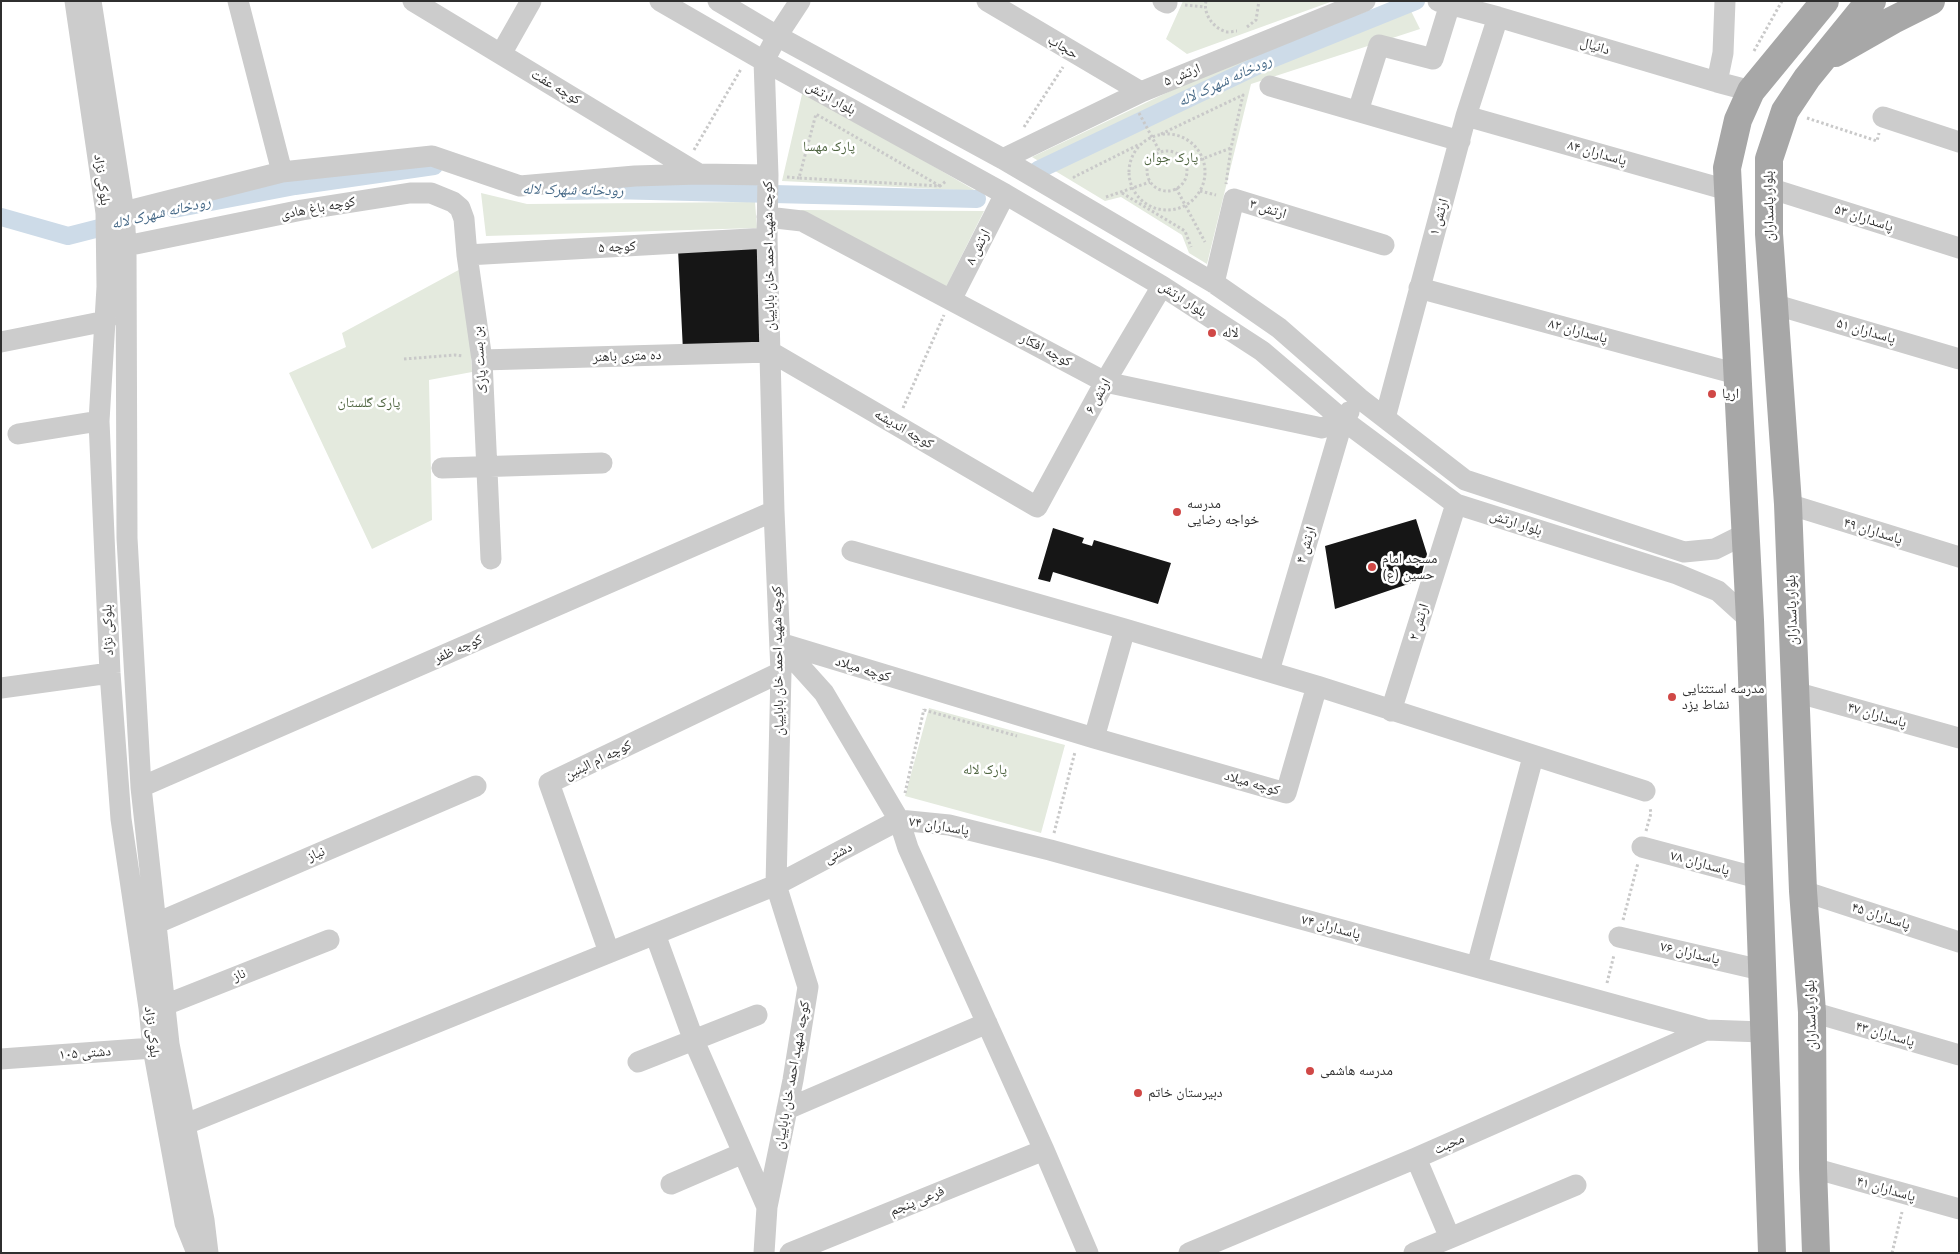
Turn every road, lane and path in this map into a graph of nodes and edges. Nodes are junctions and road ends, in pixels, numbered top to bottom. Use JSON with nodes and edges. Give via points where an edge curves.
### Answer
{"nodes":[{"id":1,"x":75,"y":1,"type":"edge"},
{"id":2,"x":91,"y":1,"type":"edge"},
{"id":3,"x":238,"y":1,"type":"edge"},
{"id":4,"x":412,"y":1,"type":"edge"},
{"id":5,"x":531,"y":1,"type":"edge"},
{"id":6,"x":660,"y":1,"type":"edge"},
{"id":7,"x":718,"y":1,"type":"edge"},
{"id":8,"x":800,"y":1,"type":"edge"},
{"id":9,"x":987,"y":1,"type":"edge"},
{"id":10,"x":1206,"y":1,"type":"edge"},
{"id":11,"x":1259,"y":1,"type":"edge"},
{"id":12,"x":1365,"y":1,"type":"edge"},
{"id":13,"x":1726,"y":1,"type":"edge"},
{"id":14,"x":1782,"y":1,"type":"edge"},
{"id":15,"x":1872,"y":1,"type":"edge"},
{"id":16,"x":1931,"y":1,"type":"edge"},
{"id":17,"x":1822,"y":2,"type":"edge"},
{"id":18,"x":1444,"y":3,"type":"edge"},
{"id":19,"x":1497,"y":9,"type":"edge"},
{"id":20,"x":777,"y":36,"type":"junction"},
{"id":21,"x":1072,"y":52,"type":"junction"},
{"id":22,"x":1753,"y":52,"type":"dead end"},
{"id":23,"x":501,"y":54,"type":"junction"},
{"id":24,"x":757,"y":57,"type":"junction"},
{"id":25,"x":1821,"y":61,"type":"junction"},
{"id":26,"x":1716,"y":82,"type":"junction"},
{"id":27,"x":1270,"y":86,"type":"dead end"},
{"id":28,"x":1751,"y":91,"type":"junction"},
{"id":29,"x":1136,"y":94,"type":"junction"},
{"id":30,"x":1358,"y":111,"type":"junction"},
{"id":31,"x":1785,"y":111,"type":"junction"},
{"id":32,"x":1466,"y":116,"type":"junction"},
{"id":33,"x":1883,"y":117,"type":"joint"},
{"id":34,"x":1161,"y":134,"type":"junction"},
{"id":35,"x":1152,"y":137,"type":"junction"},
{"id":36,"x":1460,"y":141,"type":"junction"},
{"id":37,"x":1143,"y":142,"type":"junction"},
{"id":38,"x":1959,"y":142,"type":"edge"},
{"id":39,"x":1231,"y":148,"type":"junction"},
{"id":40,"x":1160,"y":152,"type":"junction"},
{"id":41,"x":1003,"y":159,"type":"junction"},
{"id":42,"x":1203,"y":159,"type":"junction"},
{"id":43,"x":1186,"y":165,"type":"junction"},
{"id":44,"x":692,"y":170,"type":"junction"},
{"id":45,"x":282,"y":172,"type":"junction"},
{"id":46,"x":768,"y":180,"type":"junction"},
{"id":47,"x":1082,"y":182,"type":"dead end"},
{"id":48,"x":1150,"y":182,"type":"junction"},
{"id":49,"x":940,"y":186,"type":"joint"},
{"id":50,"x":1225,"y":187,"type":"dead end"},
{"id":51,"x":1176,"y":188,"type":"junction"},
{"id":52,"x":1132,"y":189,"type":"junction"},
{"id":53,"x":1099,"y":192,"type":"dead end"},
{"id":54,"x":1121,"y":193,"type":"junction"},
{"id":55,"x":1005,"y":194,"type":"junction"},
{"id":56,"x":1769,"y":196,"type":"junction"},
{"id":57,"x":1728,"y":198,"type":"junction"},
{"id":58,"x":1184,"y":206,"type":"junction"},
{"id":59,"x":115,"y":213,"type":"junction"},
{"id":60,"x":767,"y":222,"type":"junction"},
{"id":61,"x":1730,"y":234,"type":"junction"},
{"id":62,"x":1769,"y":234,"type":"junction"},
{"id":63,"x":1210,"y":238,"type":"dead end"},
{"id":64,"x":1384,"y":245,"type":"dead end"},
{"id":65,"x":1959,"y":248,"type":"edge"},
{"id":66,"x":117,"y":250,"type":"junction"},
{"id":67,"x":1192,"y":252,"type":"dead end"},
{"id":68,"x":467,"y":255,"type":"junction"},
{"id":69,"x":1214,"y":283,"type":"junction"},
{"id":70,"x":1162,"y":286,"type":"junction"},
{"id":71,"x":1419,"y":288,"type":"junction"},
{"id":72,"x":951,"y":300,"type":"junction"},
{"id":73,"x":1773,"y":304,"type":"junction"},
{"id":74,"x":106,"y":321,"type":"junction"},
{"id":75,"x":1,"y":342,"type":"edge"},
{"id":76,"x":771,"y":352,"type":"junction"},
{"id":77,"x":404,"y":359,"type":"dead end"},
{"id":78,"x":1959,"y":359,"type":"edge"},
{"id":79,"x":482,"y":360,"type":"junction"},
{"id":80,"x":1737,"y":374,"type":"junction"},
{"id":81,"x":1105,"y":382,"type":"junction"},
{"id":82,"x":1359,"y":398,"type":"junction"},
{"id":83,"x":1385,"y":418,"type":"junction"},
{"id":84,"x":1343,"y":420,"type":"junction"},
{"id":85,"x":99,"y":421,"type":"junction"},
{"id":86,"x":896,"y":424,"type":"junction"},
{"id":87,"x":18,"y":434,"type":"dead end"},
{"id":88,"x":602,"y":463,"type":"dead end"},
{"id":89,"x":487,"y":466,"type":"junction"},
{"id":90,"x":442,"y":468,"type":"dead end"},
{"id":91,"x":1456,"y":504,"type":"junction"},
{"id":92,"x":1788,"y":504,"type":"junction"},
{"id":93,"x":1037,"y":507,"type":"joint"},
{"id":94,"x":774,"y":511,"type":"junction"},
{"id":95,"x":1745,"y":534,"type":"junction"},
{"id":96,"x":852,"y":551,"type":"dead end"},
{"id":97,"x":1959,"y":558,"type":"edge"},
{"id":98,"x":491,"y":559,"type":"dead end"},
{"id":99,"x":1750,"y":620,"type":"junction"},
{"id":100,"x":1125,"y":629,"type":"junction"},
{"id":101,"x":780,"y":644,"type":"junction"},
{"id":102,"x":1269,"y":671,"type":"junction"},
{"id":103,"x":782,"y":672,"type":"junction"},
{"id":104,"x":110,"y":673,"type":"junction"},
{"id":105,"x":1317,"y":686,"type":"junction"},
{"id":106,"x":1,"y":688,"type":"edge"},
{"id":107,"x":928,"y":689,"type":"junction"},
{"id":108,"x":1796,"y":692,"type":"junction"},
{"id":109,"x":924,"y":710,"type":"junction"},
{"id":110,"x":1390,"y":711,"type":"junction"},
{"id":111,"x":1018,"y":737,"type":"dead end"},
{"id":112,"x":1959,"y":738,"type":"edge"},
{"id":113,"x":1083,"y":742,"type":"junction"},
{"id":114,"x":1066,"y":750,"type":"dead end"},
{"id":115,"x":1533,"y":756,"type":"junction"},
{"id":116,"x":476,"y":786,"type":"dead end"},
{"id":117,"x":141,"y":787,"type":"junction"},
{"id":118,"x":1645,"y":791,"type":"joint"},
{"id":119,"x":899,"y":820,"type":"junction"},
{"id":120,"x":1642,"y":847,"type":"junction"},
{"id":121,"x":1050,"y":850,"type":"junction"},
{"id":122,"x":1758,"y":878,"type":"junction"},
{"id":123,"x":776,"y":885,"type":"junction"},
{"id":124,"x":1803,"y":891,"type":"junction"},
{"id":125,"x":157,"y":923,"type":"junction"},
{"id":126,"x":656,"y":934,"type":"junction"},
{"id":127,"x":1619,"y":937,"type":"junction"},
{"id":128,"x":329,"y":940,"type":"dead end"},
{"id":129,"x":1959,"y":942,"type":"edge"},
{"id":130,"x":610,"y":952,"type":"junction"},
{"id":131,"x":1476,"y":966,"type":"junction"},
{"id":132,"x":1761,"y":970,"type":"junction"},
{"id":133,"x":1602,"y":1001,"type":"junction"},
{"id":134,"x":157,"y":1006,"type":"junction"},
{"id":135,"x":1812,"y":1012,"type":"junction"},
{"id":136,"x":757,"y":1015,"type":"dead end"},
{"id":137,"x":987,"y":1023,"type":"junction"},
{"id":138,"x":1706,"y":1030,"type":"junction"},
{"id":139,"x":1763,"y":1032,"type":"junction"},
{"id":140,"x":694,"y":1041,"type":"junction"},
{"id":141,"x":161,"y":1046,"type":"junction"},
{"id":142,"x":1959,"y":1055,"type":"edge"},
{"id":143,"x":1,"y":1059,"type":"edge"},
{"id":144,"x":638,"y":1062,"type":"dead end"},
{"id":145,"x":787,"y":1109,"type":"junction"},
{"id":146,"x":177,"y":1128,"type":"junction"},
{"id":147,"x":1044,"y":1150,"type":"junction"},
{"id":148,"x":743,"y":1153,"type":"junction"},
{"id":149,"x":1416,"y":1158,"type":"junction"},
{"id":150,"x":1813,"y":1168,"type":"junction"},
{"id":151,"x":671,"y":1184,"type":"dead end"},
{"id":152,"x":1576,"y":1184,"type":"dead end"},
{"id":153,"x":1907,"y":1195,"type":"junction"},
{"id":154,"x":767,"y":1207,"type":"junction"},
{"id":155,"x":1959,"y":1210,"type":"edge"},
{"id":156,"x":1450,"y":1238,"type":"junction"},
{"id":157,"x":1192,"y":1252,"type":"edge"},
{"id":158,"x":197,"y":1253,"type":"edge"},
{"id":159,"x":208,"y":1253,"type":"edge"},
{"id":160,"x":764,"y":1253,"type":"edge"},
{"id":161,"x":790,"y":1253,"type":"edge"},
{"id":162,"x":1088,"y":1253,"type":"edge"},
{"id":163,"x":1414,"y":1253,"type":"edge"},
{"id":164,"x":1772,"y":1253,"type":"edge"},
{"id":165,"x":1816,"y":1253,"type":"edge"},
{"id":166,"x":1892,"y":1253,"type":"edge"}],
"edges":[{"from":1,"to":59,"type":"street","name":"بلوکی نژاد"},
{"from":2,"to":59,"type":"street","name":"بلوکی نژاد"},
{"from":3,"to":45,"type":"street"},
{"from":4,"to":23,"type":"street","name":"کوچه عفت"},
{"from":5,"to":23,"type":"street"},
{"from":6,"to":24,"type":"street","name":"بلوار ارتش"},
{"from":7,"to":20,"type":"street","name":"بلوار ارتش"},
{"from":8,"to":20,"type":"street"},
{"from":9,"to":21,"type":"street","name":"حجاب"},
{"from":10,"to":11,"type":"path","via":[[1204,7],[1211,23],[1226,32],[1243,31],[1256,20]]},
{"from":12,"to":29,"type":"street","name":"ارتش ۵"},
{"from":13,"to":26,"type":"street","via":[[1723,53]]},
{"from":14,"to":22,"type":"path"},
{"from":15,"to":25,"type":"main road","name":"بلوار پاسداران"},
{"from":16,"to":25,"type":"main road"},
{"from":17,"to":28,"type":"main road"},
{"from":18,"to":19,"type":"street","name":"دانیال","via":[[1476,11]]},
{"from":18,"to":30,"type":"street","via":[[1433,59],[1378,45]]},
{"from":19,"to":26,"type":"street","name":"دانیال"},
{"from":19,"to":32,"type":"street","name":"ارتش ۱"},
{"from":20,"to":24,"type":"street"},
{"from":20,"to":41,"type":"street","name":"بلوار ارتش"},
{"from":21,"to":29,"type":"street","name":"حجاب"},
{"from":21,"to":41,"type":"path"},
{"from":23,"to":44,"type":"street","name":"کوچه عفت"},
{"from":24,"to":44,"type":"path"},
{"from":24,"to":46,"type":"street","name":"کوچه شهید احمد خان باباییان"},
{"from":24,"to":55,"type":"street","name":"بلوار ارتش"},
{"from":25,"to":31,"type":"main road","name":"بلوار پاسداران"},
{"from":26,"to":28,"type":"street","name":"دانیال"},
{"from":27,"to":30,"type":"street"},
{"from":28,"to":57,"type":"main road","via":[[1738,120],[1727,168]]},
{"from":29,"to":35,"type":"path"},
{"from":29,"to":41,"type":"street","name":"ارتش ۵"},
{"from":30,"to":36,"type":"street"},
{"from":31,"to":33,"type":"path","via":[[1877,141]]},
{"from":31,"to":56,"type":"main road","name":"بلوار پاسداران","via":[[1769,158]]},
{"from":32,"to":36,"type":"street","name":"ارتش ۱"},
{"from":32,"to":57,"type":"street","name":"پاسداران ۸۴"},
{"from":33,"to":38,"type":"street"},
{"from":34,"to":35,"type":"path"},
{"from":34,"to":39,"type":"path","via":[[1243,95]]},
{"from":34,"to":42,"type":"path","via":[[1182,137],[1198,150]]},
{"from":35,"to":37,"type":"path"},
{"from":35,"to":40,"type":"path"},
{"from":36,"to":71,"type":"street","name":"ارتش ۱"},
{"from":37,"to":47,"type":"path","via":[[1074,177]]},
{"from":37,"to":52,"type":"path","via":[[1129,164],[1128,177]]},
{"from":39,"to":42,"type":"path"},
{"from":39,"to":50,"type":"path"},
{"from":40,"to":43,"type":"path","via":[[1178,154]]},
{"from":40,"to":48,"type":"path","via":[[1148,165]]},
{"from":41,"to":69,"type":"street","name":"بلوار ارتش"},
{"from":42,"to":43,"type":"path"},
{"from":42,"to":58,"type":"path","via":[[1204,181],[1200,191]]},
{"from":43,"to":51,"type":"path","via":[[1185,178]]},
{"from":44,"to":45,"type":"street","via":[[520,186],[432,156]]},
{"from":44,"to":46,"type":"street"},
{"from":45,"to":59,"type":"street"},
{"from":46,"to":60,"type":"street","name":"کوچه شهید احمد خان باباییان"},
{"from":48,"to":51,"type":"path","via":[[1165,190]]},
{"from":48,"to":52,"type":"path"},
{"from":49,"to":49,"type":"path","via":[[799,178],[816,114],[915,172]]},
{"from":51,"to":58,"type":"path"},
{"from":52,"to":54,"type":"path"},
{"from":52,"to":58,"type":"path","via":[[1139,199],[1161,210]]},
{"from":53,"to":54,"type":"path","via":[[1107,197]]},
{"from":54,"to":67,"type":"path","via":[[1185,231]]},
{"from":55,"to":70,"type":"street","name":"بلوار ارتش"},
{"from":55,"to":72,"type":"street","name":"ارتش ۸"},
{"from":56,"to":57,"type":"main road","via":[[1761,214],[1750,218],[1738,215]]},
{"from":56,"to":62,"type":"main road","name":"بلوار پاسداران"},
{"from":56,"to":65,"type":"street","name":"پاسداران ۵۳"},
{"from":57,"to":61,"type":"main road"},
{"from":58,"to":63,"type":"path","via":[[1208,247]]},
{"from":59,"to":66,"type":"street","name":"بلوکی نژاد"},
{"from":60,"to":68,"type":"street","name":"کوچه ۵"},
{"from":60,"to":72,"type":"street","name":"کوچه افکار","via":[[802,221]]},
{"from":60,"to":76,"type":"street","name":"کوچه شهید احمد خان باباییان"},
{"from":61,"to":62,"type":"main road","via":[[1738,226],[1749,223],[1760,226]]},
{"from":61,"to":80,"type":"main road"},
{"from":62,"to":73,"type":"main road","name":"بلوار پاسداران"},
{"from":64,"to":69,"type":"street","name":"ارتش ۳","via":[[1234,199]]},
{"from":66,"to":68,"type":"street","name":"کوچه باغ هادی","via":[[302,210],[432,193],[460,208]]},
{"from":66,"to":74,"type":"street","name":"بلوکی نژاد"},
{"from":66,"to":117,"type":"street","name":"بلوکی نژاد","via":[[127,538]]},
{"from":68,"to":79,"type":"street","name":"بن بست پارک"},
{"from":69,"to":82,"type":"street","name":"بلوار ارتش","via":[[1279,328]]},
{"from":70,"to":81,"type":"street","name":"ارتش ۶"},
{"from":70,"to":84,"type":"street","name":"بلوار ارتش","via":[[1262,351]]},
{"from":71,"to":80,"type":"street","name":"پاسداران ۸۲"},
{"from":71,"to":83,"type":"street","name":"ارتش ۱"},
{"from":72,"to":81,"type":"street","name":"کوچه افکار"},
{"from":72,"to":86,"type":"path"},
{"from":73,"to":78,"type":"street","name":"پاسداران ۵۱"},
{"from":73,"to":92,"type":"main road","name":"بلوار پاسداران"},
{"from":74,"to":75,"type":"street"},
{"from":74,"to":85,"type":"street","name":"بلوکی نژاد"},
{"from":76,"to":79,"type":"street","name":"ده متری باهنر"},
{"from":76,"to":86,"type":"street","name":"کوچه اندیشه"},
{"from":76,"to":94,"type":"street","name":"کوچه شهید احمد خان باباییان"},
{"from":77,"to":79,"type":"path","via":[[456,355]]},
{"from":79,"to":89,"type":"street","name":"بن بست پارک"},
{"from":80,"to":95,"type":"main road"},
{"from":81,"to":84,"type":"street","name":"کوچه افکار","via":[[1322,428]]},
{"from":81,"to":93,"type":"street","name":"ارتش ۶"},
{"from":82,"to":83,"type":"street","name":"بلوار ارتش"},
{"from":82,"to":84,"type":"street","name":"ارتش ۴"},
{"from":83,"to":95,"type":"street","name":"بلوار ارتش","via":[[1466,480],[1684,552],[1715,549]]},
{"from":84,"to":91,"type":"street","name":"بلوار ارتش"},
{"from":84,"to":102,"type":"street","name":"ارتش ۴"},
{"from":85,"to":87,"type":"street"},
{"from":85,"to":104,"type":"street","name":"بلوکی نژاد"},
{"from":86,"to":93,"type":"street","name":"کوچه اندیشه"},
{"from":88,"to":89,"type":"street"},
{"from":89,"to":90,"type":"street"},
{"from":89,"to":98,"type":"street","name":"بن بست پارک"},
{"from":91,"to":99,"type":"street","name":"بلوار ارتش","via":[[1677,574],[1718,591]]},
{"from":91,"to":110,"type":"street","name":"ارتش ۲"},
{"from":92,"to":97,"type":"street","name":"پاسداران ۴۹"},
{"from":92,"to":108,"type":"main road","name":"بلوار پاسداران"},
{"from":94,"to":101,"type":"street","name":"کوچه شهید احمد خان باباییان"},
{"from":94,"to":117,"type":"street","name":"کوچه ظفر"},
{"from":95,"to":99,"type":"main road"},
{"from":96,"to":100,"type":"street"},
{"from":99,"to":122,"type":"main road"},
{"from":100,"to":102,"type":"street"},
{"from":100,"to":113,"type":"street"},
{"from":101,"to":103,"type":"street","name":"کوچه شهید احمد خان باباییان"},
{"from":101,"to":107,"type":"street","name":"کوچه میلاد"},
{"from":101,"to":119,"type":"street","via":[[824,693]]},
{"from":102,"to":105,"type":"street"},
{"from":103,"to":123,"type":"street","name":"کوچه شهید احمد خان باباییان"},
{"from":103,"to":130,"type":"street","name":"کوچه ام البنین","via":[[549,783]]},
{"from":104,"to":106,"type":"street"},
{"from":104,"to":134,"type":"street","name":"بلوکی نژاد","via":[[121,819]]},
{"from":105,"to":110,"type":"street"},
{"from":105,"to":113,"type":"street","name":"کوچه میلاد","via":[[1286,793]]},
{"from":107,"to":109,"type":"path"},
{"from":107,"to":113,"type":"street","name":"کوچه میلاد"},
{"from":108,"to":112,"type":"street","name":"پاسداران ۴۷"},
{"from":108,"to":124,"type":"main road","name":"بلوار پاسداران"},
{"from":109,"to":111,"type":"path"},
{"from":109,"to":119,"type":"path"},
{"from":110,"to":115,"type":"street"},
{"from":113,"to":114,"type":"path"},
{"from":113,"to":121,"type":"path"},
{"from":115,"to":118,"type":"street"},
{"from":115,"to":131,"type":"street"},
{"from":116,"to":125,"type":"street","name":"نیاز"},
{"from":117,"to":125,"type":"street","name":"بلوکی نژاد"},
{"from":118,"to":120,"type":"path","via":[[1651,813]]},
{"from":119,"to":121,"type":"street","name":"پاسداران ۷۴","via":[[949,825]]},
{"from":119,"to":123,"type":"street","name":"دشتی"},
{"from":119,"to":137,"type":"street","via":[[908,848]]},
{"from":120,"to":122,"type":"street","name":"پاسداران ۷۸"},
{"from":120,"to":127,"type":"path"},
{"from":121,"to":131,"type":"street","name":"پاسداران ۷۴"},
{"from":122,"to":132,"type":"main road"},
{"from":123,"to":126,"type":"street","name":"دشتی"},
{"from":123,"to":145,"type":"street","name":"کوچه شهید احمد خان باباییان","via":[[808,987]]},
{"from":124,"to":129,"type":"street","name":"پاسداران ۴۵"},
{"from":124,"to":135,"type":"main road","name":"بلوار پاسداران"},
{"from":125,"to":134,"type":"street","name":"بلوکی نژاد"},
{"from":126,"to":130,"type":"street","name":"دشتی"},
{"from":126,"to":140,"type":"street"},
{"from":127,"to":132,"type":"street","name":"پاسداران ۷۶"},
{"from":127,"to":133,"type":"path"},
{"from":128,"to":134,"type":"street","name":"ناز"},
{"from":130,"to":146,"type":"street","name":"دشتی"},
{"from":131,"to":133,"type":"street","name":"پاسداران ۷۴"},
{"from":132,"to":139,"type":"main road"},
{"from":133,"to":138,"type":"street","name":"پاسداران ۷۴"},
{"from":134,"to":141,"type":"street","name":"بلوکی نژاد"},
{"from":135,"to":142,"type":"street","name":"پاسداران ۴۳"},
{"from":135,"to":150,"type":"main road","name":"بلوار پاسداران"},
{"from":136,"to":140,"type":"street"},
{"from":137,"to":145,"type":"street"},
{"from":137,"to":147,"type":"street"},
{"from":138,"to":139,"type":"street","name":"پاسداران ۷۴"},
{"from":138,"to":149,"type":"street","name":"محبت"},
{"from":139,"to":164,"type":"main road"},
{"from":140,"to":144,"type":"street"},
{"from":140,"to":148,"type":"street"},
{"from":141,"to":143,"type":"street","name":"دشتی ۱۰۵"},
{"from":141,"to":146,"type":"street","name":"بلوکی نژاد"},
{"from":145,"to":154,"type":"street","name":"کوچه شهید احمد خان باباییان"},
{"from":146,"to":158,"type":"street","name":"بلوکی نژاد","via":[[185,1223]]},
{"from":146,"to":159,"type":"street","name":"بلوکی نژاد","via":[[204,1220]]},
{"from":147,"to":161,"type":"street","name":"فرعی پنجم"},
{"from":147,"to":162,"type":"street"},
{"from":148,"to":151,"type":"street"},
{"from":148,"to":154,"type":"street"},
{"from":149,"to":156,"type":"street"},
{"from":149,"to":157,"type":"street","name":"محبت"},
{"from":150,"to":153,"type":"street","name":"پاسداران ۴۱"},
{"from":150,"to":165,"type":"main road","name":"بلوار پاسداران"},
{"from":152,"to":156,"type":"street"},
{"from":153,"to":155,"type":"street","name":"پاسداران ۴۱"},
{"from":153,"to":166,"type":"path"},
{"from":154,"to":160,"type":"street","name":"کوچه شهید احمد خان باباییان"},
{"from":156,"to":163,"type":"street"}]}
